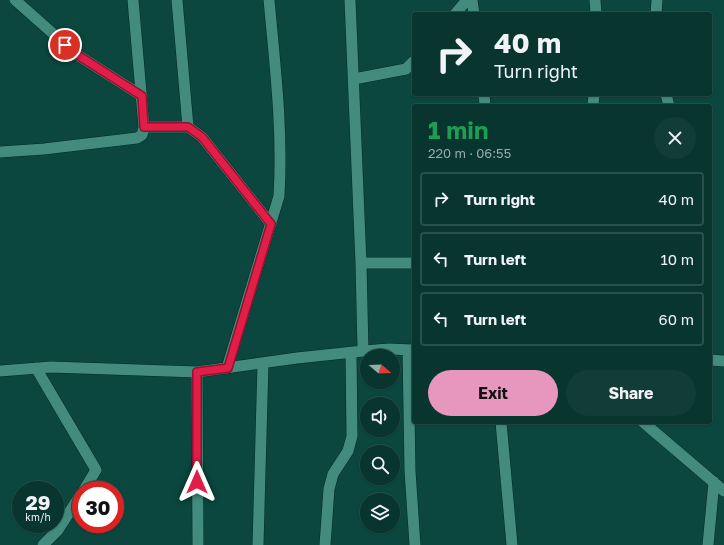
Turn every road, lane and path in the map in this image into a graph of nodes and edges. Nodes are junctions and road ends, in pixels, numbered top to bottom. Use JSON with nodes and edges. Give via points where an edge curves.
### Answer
{"nodes":[{"id":1,"x":15,"y":0,"type":"edge"},
{"id":2,"x":133,"y":0,"type":"edge"},
{"id":3,"x":177,"y":0,"type":"edge"},
{"id":4,"x":269,"y":0,"type":"edge"},
{"id":5,"x":350,"y":0,"type":"edge"},
{"id":6,"x":467,"y":0,"type":"edge"},
{"id":7,"x":472,"y":0,"type":"edge"},
{"id":8,"x":595,"y":0,"type":"edge"},
{"id":9,"x":657,"y":0,"type":"edge"},
{"id":10,"x":457,"y":12,"type":"edge"},
{"id":11,"x":474,"y":12,"type":"edge"},
{"id":12,"x":596,"y":12,"type":"edge"},
{"id":13,"x":656,"y":12,"type":"edge"},
{"id":14,"x":412,"y":64,"type":"edge"},
{"id":15,"x":354,"y":79,"type":"junction"},
{"id":16,"x":142,"y":96,"type":"junction"},
{"id":17,"x":144,"y":127,"type":"junction"},
{"id":18,"x":188,"y":127,"type":"junction"},
{"id":19,"x":0,"y":152,"type":"edge"},
{"id":20,"x":271,"y":224,"type":"junction"},
{"id":21,"x":361,"y":263,"type":"junction"},
{"id":22,"x":412,"y":263,"type":"edge"},
{"id":23,"x":363,"y":349,"type":"edge"},
{"id":24,"x":400,"y":350,"type":"edge"},
{"id":25,"x":411,"y":350,"type":"edge"},
{"id":26,"x":360,"y":352,"type":"edge"},
{"id":27,"x":351,"y":353,"type":"junction"},
{"id":28,"x":712,"y":360,"type":"edge"},
{"id":29,"x":724,"y":361,"type":"edge"},
{"id":30,"x":263,"y":363,"type":"junction"},
{"id":31,"x":36,"y":368,"type":"junction"},
{"id":32,"x":228,"y":368,"type":"junction"},
{"id":33,"x":0,"y":371,"type":"edge"},
{"id":34,"x":197,"y":372,"type":"junction"},
{"id":35,"x":502,"y":424,"type":"edge"},
{"id":36,"x":645,"y":424,"type":"edge"},
{"id":37,"x":89,"y":481,"type":"edge"},
{"id":38,"x":714,"y":482,"type":"junction"},
{"id":39,"x":724,"y":491,"type":"edge"},
{"id":40,"x":72,"y":508,"type":"edge"},
{"id":41,"x":43,"y":545,"type":"edge"},
{"id":42,"x":198,"y":545,"type":"edge"},
{"id":43,"x":258,"y":545,"type":"edge"},
{"id":44,"x":325,"y":545,"type":"edge"},
{"id":45,"x":414,"y":545,"type":"edge"},
{"id":46,"x":512,"y":545,"type":"edge"},
{"id":47,"x":708,"y":545,"type":"edge"}],
"edges":[{"from":1,"to":16,"type":"street","via":[[76,54]]},
{"from":2,"to":16,"type":"street"},
{"from":3,"to":18,"type":"street"},
{"from":4,"to":20,"type":"street","via":[[281,169],[279,196]]},
{"from":5,"to":15,"type":"street"},
{"from":6,"to":10,"type":"street"},
{"from":7,"to":11,"type":"street"},
{"from":8,"to":12,"type":"street"},
{"from":9,"to":13,"type":"street"},
{"from":14,"to":15,"type":"street","via":[[406,69]]},
{"from":15,"to":21,"type":"street"},
{"from":16,"to":17,"type":"street"},
{"from":17,"to":18,"type":"street"},
{"from":17,"to":19,"type":"street","via":[[142,135],[137,138]]},
{"from":18,"to":20,"type":"street","via":[[202,137]]},
{"from":20,"to":32,"type":"street"},
{"from":21,"to":22,"type":"street"},
{"from":21,"to":23,"type":"street"},
{"from":24,"to":25,"type":"street"},
{"from":25,"to":45,"type":"street","via":[[410,471]]},
{"from":26,"to":27,"type":"street"},
{"from":27,"to":30,"type":"street"},
{"from":27,"to":44,"type":"street","via":[[352,436],[348,451],[334,474],[329,489]]},
{"from":28,"to":29,"type":"street"},
{"from":30,"to":32,"type":"street"},
{"from":30,"to":43,"type":"street"},
{"from":31,"to":33,"type":"street"},
{"from":31,"to":34,"type":"street"},
{"from":31,"to":37,"type":"street","via":[[96,470]]},
{"from":32,"to":34,"type":"street"},
{"from":34,"to":42,"type":"street"},
{"from":35,"to":46,"type":"street"},
{"from":36,"to":38,"type":"street"},
{"from":38,"to":39,"type":"street"},
{"from":38,"to":47,"type":"street"},
{"from":40,"to":41,"type":"street","via":[[58,530]]}]}
